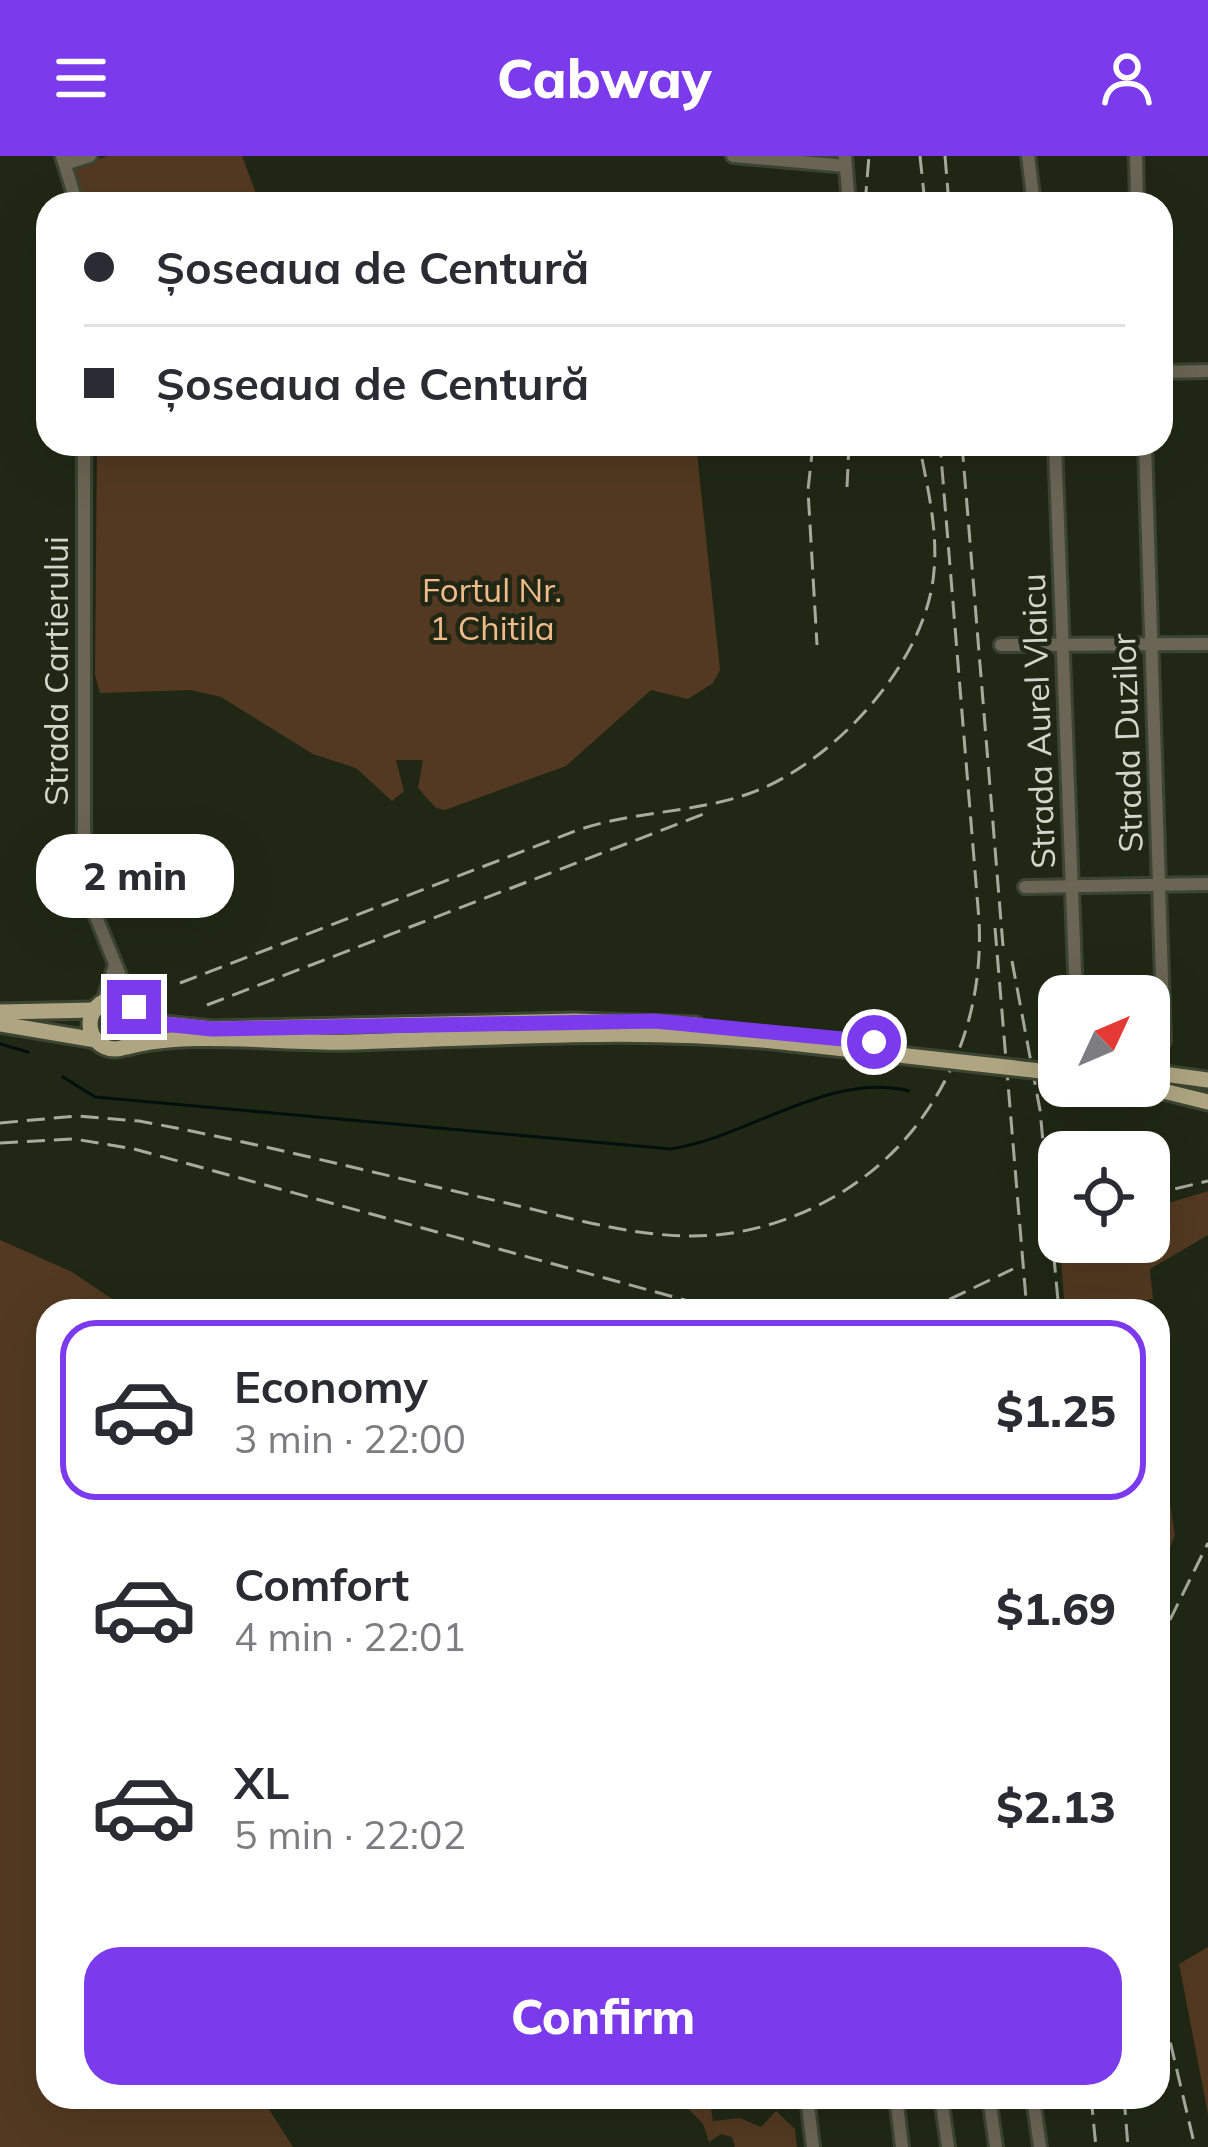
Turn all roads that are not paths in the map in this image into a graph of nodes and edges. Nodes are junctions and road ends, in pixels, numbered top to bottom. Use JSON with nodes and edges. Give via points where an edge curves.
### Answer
{"nodes":[{"id":1,"x":90,"y":156,"type":"edge"},
{"id":2,"x":733,"y":156,"type":"edge"},
{"id":3,"x":1028,"y":156,"type":"edge"},
{"id":4,"x":1136,"y":156,"type":"edge"},
{"id":5,"x":64,"y":160,"type":"edge"},
{"id":6,"x":845,"y":161,"type":"edge"},
{"id":7,"x":73,"y":192,"type":"edge"},
{"id":8,"x":848,"y":192,"type":"edge"},
{"id":9,"x":1034,"y":192,"type":"edge"},
{"id":10,"x":1137,"y":192,"type":"edge"},
{"id":11,"x":1208,"y":370,"type":"edge"},
{"id":12,"x":1173,"y":371,"type":"edge"},
{"id":13,"x":85,"y":456,"type":"edge"},
{"id":14,"x":1055,"y":456,"type":"edge"},
{"id":15,"x":1145,"y":456,"type":"edge"},
{"id":16,"x":1208,"y":644,"type":"edge"},
{"id":17,"x":1001,"y":645,"type":"dead end"},
{"id":18,"x":1063,"y":645,"type":"junction"},
{"id":19,"x":1151,"y":645,"type":"junction"},
{"id":20,"x":1208,"y":884,"type":"edge"},
{"id":21,"x":1158,"y":885,"type":"junction"},
{"id":22,"x":1071,"y":886,"type":"junction"},
{"id":23,"x":1025,"y":887,"type":"dead end"},
{"id":24,"x":115,"y":964,"type":"junction"},
{"id":25,"x":1075,"y":975,"type":"edge"},
{"id":26,"x":1161,"y":975,"type":"edge"},
{"id":27,"x":99,"y":1006,"type":"junction"},
{"id":28,"x":133,"y":1006,"type":"junction"},
{"id":29,"x":0,"y":1012,"type":"edge"},
{"id":30,"x":0,"y":1024,"type":"edge"},
{"id":31,"x":792,"y":1038,"type":"junction"},
{"id":32,"x":96,"y":1040,"type":"junction"},
{"id":33,"x":127,"y":1047,"type":"junction"},
{"id":34,"x":1038,"y":1061,"type":"edge"},
{"id":35,"x":1038,"y":1069,"type":"edge"},
{"id":36,"x":1170,"y":1073,"type":"edge"},
{"id":37,"x":1208,"y":1076,"type":"edge"},
{"id":38,"x":1170,"y":1087,"type":"edge"},
{"id":39,"x":1208,"y":1090,"type":"edge"},
{"id":40,"x":1170,"y":1092,"type":"edge"},
{"id":41,"x":1208,"y":1102,"type":"edge"},
{"id":42,"x":808,"y":2109,"type":"edge"},
{"id":43,"x":897,"y":2109,"type":"edge"},
{"id":44,"x":943,"y":2109,"type":"edge"},
{"id":45,"x":990,"y":2109,"type":"edge"},
{"id":46,"x":1034,"y":2109,"type":"edge"},
{"id":47,"x":813,"y":2147,"type":"edge"},
{"id":48,"x":902,"y":2147,"type":"edge"},
{"id":49,"x":948,"y":2147,"type":"edge"},
{"id":50,"x":996,"y":2147,"type":"edge"},
{"id":51,"x":1038,"y":2147,"type":"edge"}],
"edges":[{"from":1,"to":5,"type":"street"},
{"from":2,"to":6,"type":"street"},
{"from":3,"to":9,"type":"street"},
{"from":4,"to":10,"type":"street"},
{"from":5,"to":7,"type":"street"},
{"from":6,"to":8,"type":"street"},
{"from":11,"to":12,"type":"street"},
{"from":13,"to":24,"type":"street","name":"Strada Cartierului","via":[[84,866]]},
{"from":14,"to":18,"type":"street","name":"Strada Aurel Vlaicu"},
{"from":15,"to":19,"type":"street","name":"Strada Duzilor"},
{"from":16,"to":19,"type":"street"},
{"from":17,"to":18,"type":"street"},
{"from":18,"to":19,"type":"street"},
{"from":18,"to":22,"type":"street","name":"Strada Aurel Vlaicu"},
{"from":19,"to":21,"type":"street","name":"Strada Duzilor"},
{"from":20,"to":21,"type":"street"},
{"from":21,"to":22,"type":"street"},
{"from":21,"to":26,"type":"street","name":"Strada Duzilor"},
{"from":22,"to":23,"type":"street"},
{"from":22,"to":25,"type":"street","name":"Strada Aurel Vlaicu"},
{"from":24,"to":27,"type":"street"},
{"from":24,"to":28,"type":"street","name":"Strada Cartierului"},
{"from":27,"to":28,"type":"main road"},
{"from":27,"to":29,"type":"main road"},
{"from":27,"to":32,"type":"main road","via":[[91,1022]]},
{"from":28,"to":31,"type":"main road","via":[[164,1024],[212,1029],[624,1021]]},
{"from":28,"to":33,"type":"main road","via":[[140,1029]]},
{"from":30,"to":32,"type":"main road"},
{"from":31,"to":33,"type":"main road","via":[[590,1031],[357,1042],[163,1039]]},
{"from":31,"to":34,"type":"main road"},
{"from":31,"to":35,"type":"main road","bridge":true},
{"from":32,"to":33,"type":"main road"},
{"from":36,"to":37,"type":"main road"},
{"from":38,"to":39,"type":"main road"},
{"from":40,"to":41,"type":"main road"},
{"from":42,"to":47,"type":"street"},
{"from":43,"to":48,"type":"street"},
{"from":44,"to":49,"type":"street"},
{"from":45,"to":50,"type":"street"},
{"from":46,"to":51,"type":"street"}]}
